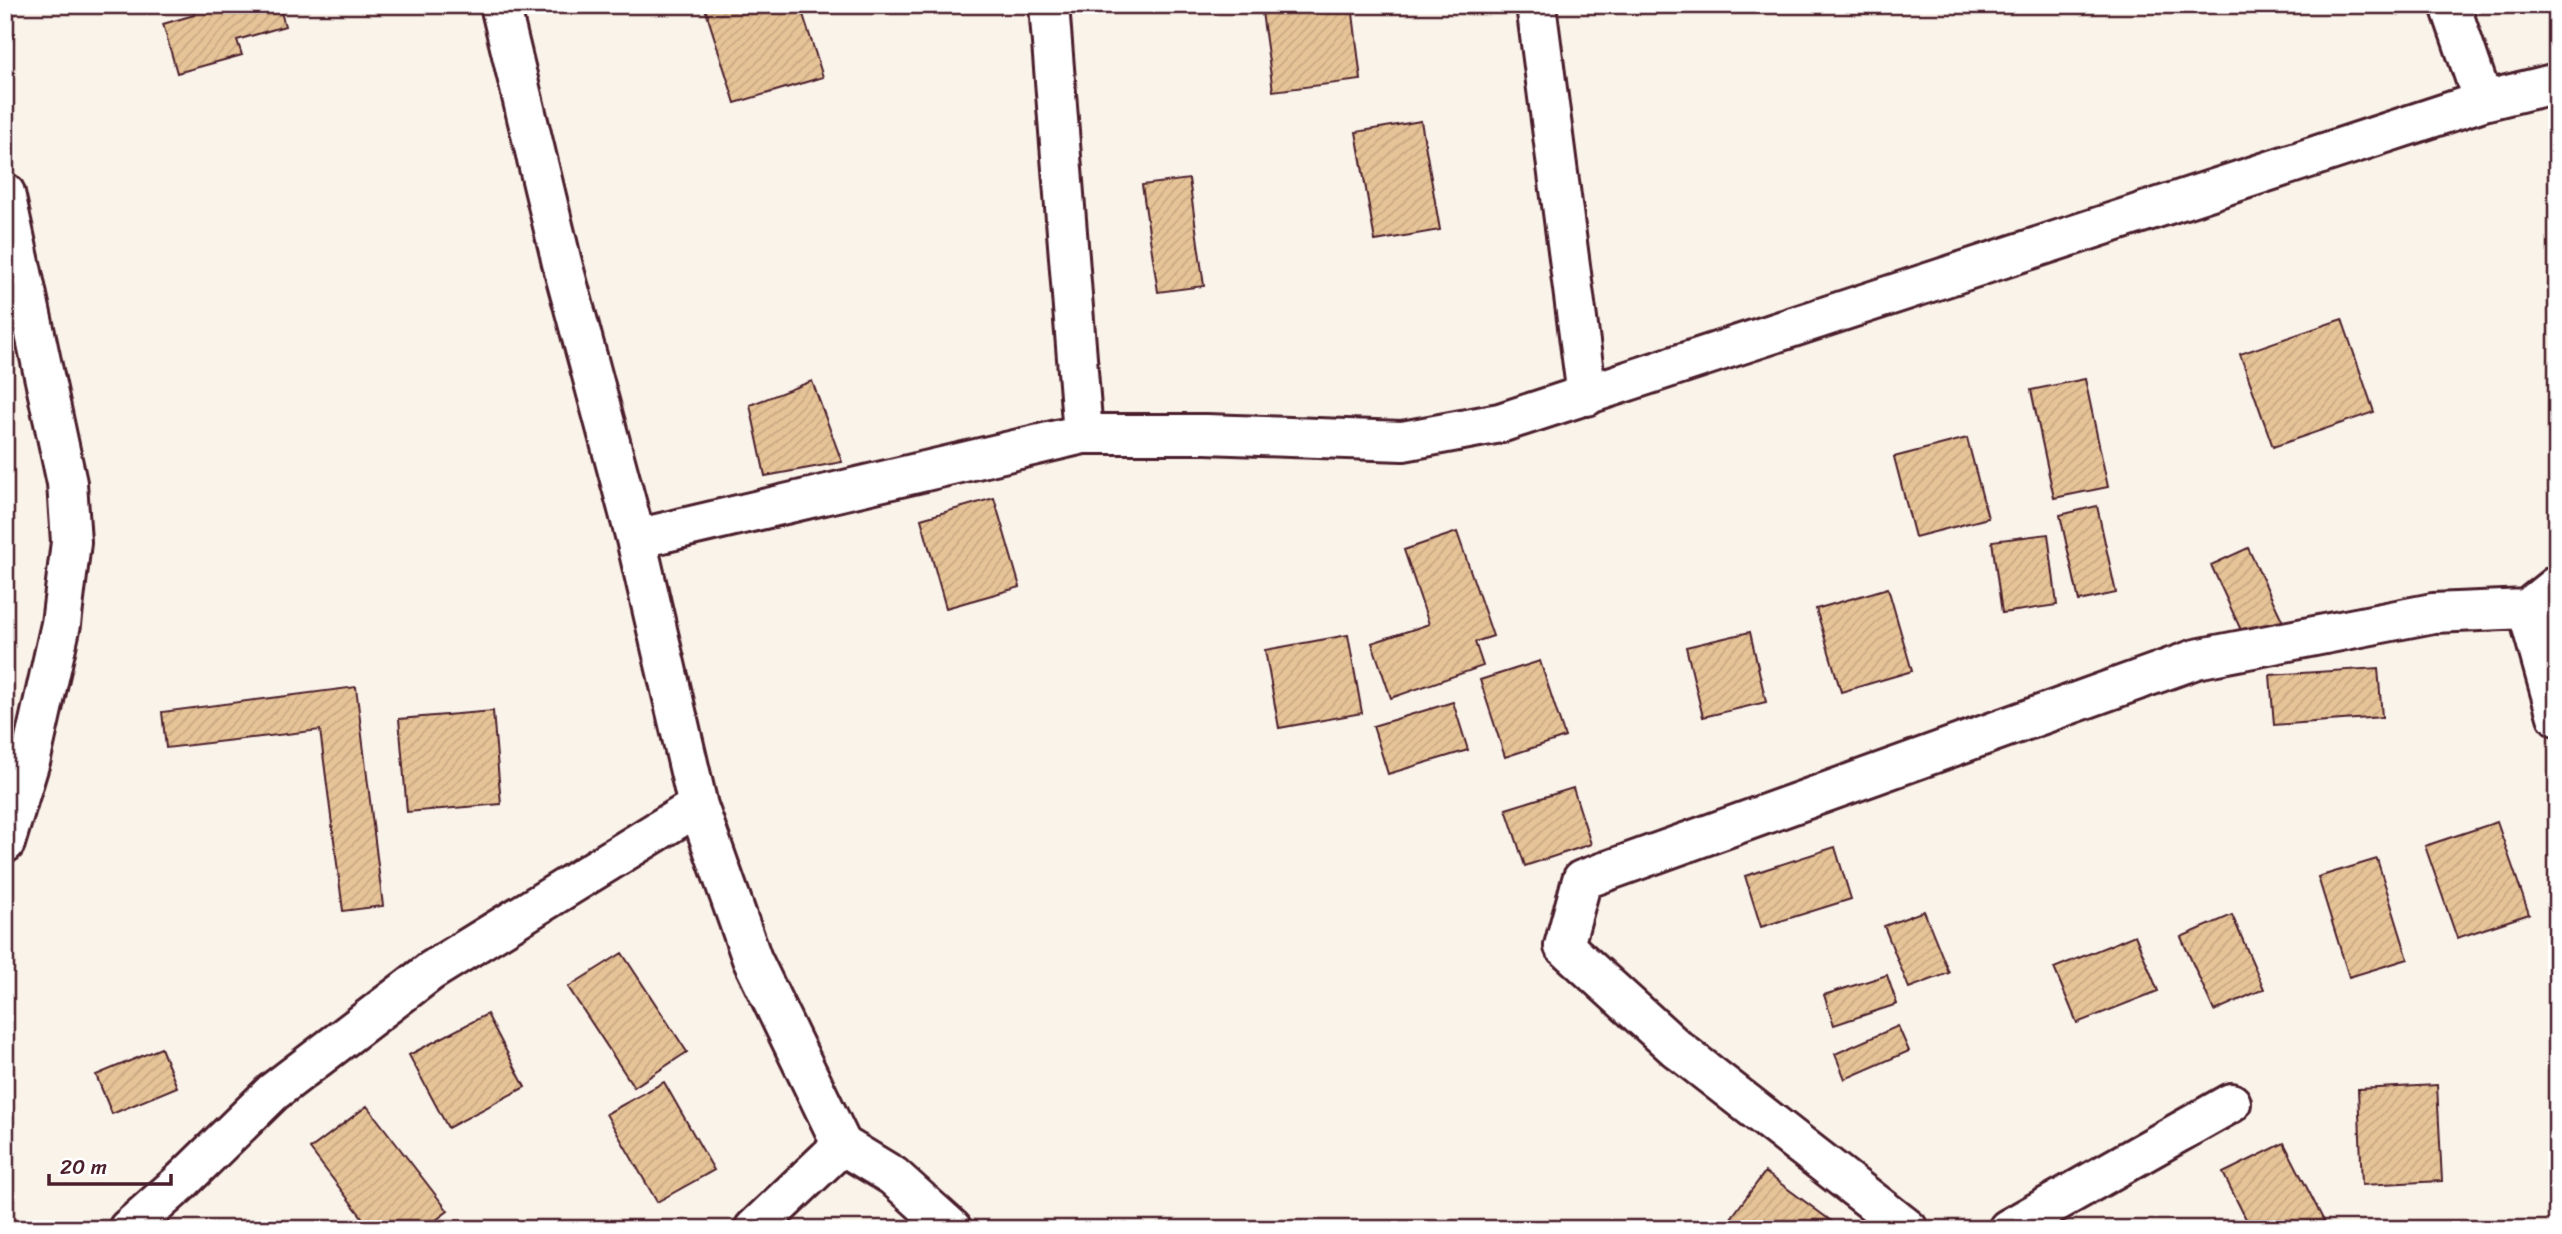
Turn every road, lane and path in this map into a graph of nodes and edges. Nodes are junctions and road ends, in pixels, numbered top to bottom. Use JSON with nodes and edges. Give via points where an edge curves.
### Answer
{"nodes":[{"id":1,"x":500,"y":5,"type":"edge"},
{"id":2,"x":1049,"y":5,"type":"edge"},
{"id":3,"x":1536,"y":5,"type":"edge"},
{"id":4,"x":2450,"y":5,"type":"edge"},
{"id":5,"x":2557,"y":83,"type":"edge"},
{"id":6,"x":2483,"y":101,"type":"junction"},
{"id":7,"x":5,"y":193,"type":"edge"},
{"id":8,"x":1587,"y":396,"type":"junction"},
{"id":9,"x":1083,"y":434,"type":"junction"},
{"id":10,"x":636,"y":539,"type":"junction"},
{"id":11,"x":2557,"y":585,"type":"edge"},
{"id":12,"x":2527,"y":609,"type":"junction"},
{"id":13,"x":2557,"y":716,"type":"edge"},
{"id":14,"x":698,"y":806,"type":"junction"},
{"id":15,"x":5,"y":843,"type":"edge"},
{"id":16,"x":2231,"y":1103,"type":"dead end"},
{"id":17,"x":842,"y":1145,"type":"junction"},
{"id":18,"x":128,"y":1229,"type":"edge"},
{"id":19,"x":754,"y":1229,"type":"edge"},
{"id":20,"x":952,"y":1229,"type":"edge"},
{"id":21,"x":1908,"y":1229,"type":"edge"},
{"id":22,"x":2008,"y":1229,"type":"edge"}],
"edges":[{"from":1,"to":10,"type":"street"},
{"from":2,"to":9,"type":"street"},
{"from":3,"to":8,"type":"street"},
{"from":4,"to":6,"type":"street"},
{"from":5,"to":6,"type":"street"},
{"from":6,"to":8,"type":"street"},
{"from":7,"to":15,"type":"street","via":[[67,483],[71,542],[61,624],[31,758]]},
{"from":8,"to":9,"type":"street","via":[[1500,424],[1403,441]]},
{"from":9,"to":10,"type":"street"},
{"from":10,"to":14,"type":"street"},
{"from":11,"to":12,"type":"street"},
{"from":12,"to":13,"type":"street"},
{"from":12,"to":21,"type":"street","via":[[2433,613],[2196,659],[1582,880],[1564,947],[1676,1048]]},
{"from":14,"to":17,"type":"street","via":[[752,959]]},
{"from":14,"to":18,"type":"street","via":[[430,971],[273,1092]]},
{"from":16,"to":22,"type":"street"},
{"from":17,"to":19,"type":"street"},
{"from":17,"to":20,"type":"street","via":[[893,1177]]}]}
